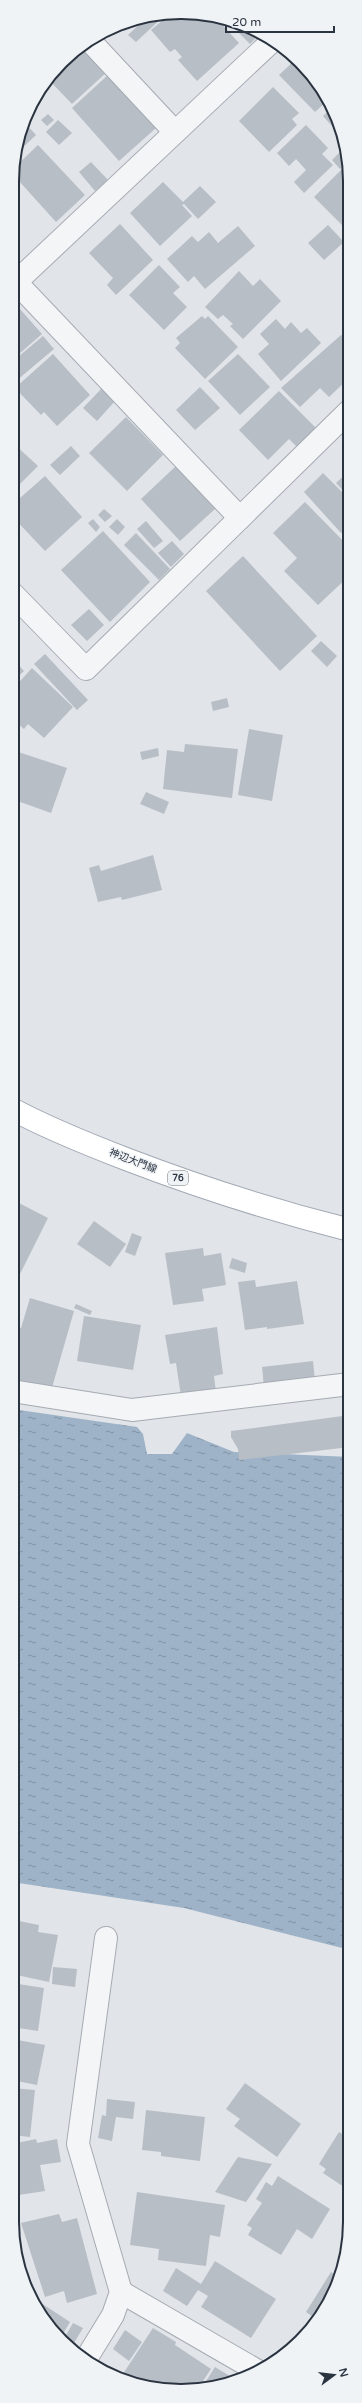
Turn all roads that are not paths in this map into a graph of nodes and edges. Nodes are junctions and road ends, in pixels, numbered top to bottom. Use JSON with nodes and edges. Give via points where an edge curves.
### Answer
{"nodes":[{"id":1,"x":93,"y":45,"type":"edge"},
{"id":2,"x":268,"y":45,"type":"edge"},
{"id":3,"x":175,"y":132,"type":"junction"},
{"id":4,"x":19,"y":275,"type":"edge"},
{"id":5,"x":19,"y":285,"type":"edge"},
{"id":6,"x":343,"y":417,"type":"edge"},
{"id":7,"x":240,"y":518,"type":"junction"},
{"id":8,"x":19,"y":600,"type":"edge"},
{"id":9,"x":19,"y":1113,"type":"edge"},
{"id":10,"x":343,"y":1228,"type":"edge"},
{"id":11,"x":343,"y":1385,"type":"edge"},
{"id":12,"x":19,"y":1392,"type":"edge"},
{"id":13,"x":106,"y":1938,"type":"dead end"},
{"id":14,"x":121,"y":2292,"type":"junction"},
{"id":15,"x":88,"y":2355,"type":"edge"},
{"id":16,"x":252,"y":2368,"type":"edge"}],
"edges":[{"from":1,"to":3,"type":"street"},
{"from":2,"to":3,"type":"street"},
{"from":3,"to":4,"type":"street"},
{"from":5,"to":7,"type":"street"},
{"from":6,"to":7,"type":"street"},
{"from":7,"to":8,"type":"street","via":[[86,669]]},
{"from":9,"to":10,"type":"main road","name":"神辺大門線","number":"76","via":[[48,1129],[153,1169],[278,1212]]},
{"from":11,"to":12,"type":"street","via":[[132,1410]]},
{"from":13,"to":14,"type":"street","via":[[78,2144]]},
{"from":14,"to":15,"type":"street","via":[[113,2315]]},
{"from":14,"to":16,"type":"street"}]}
